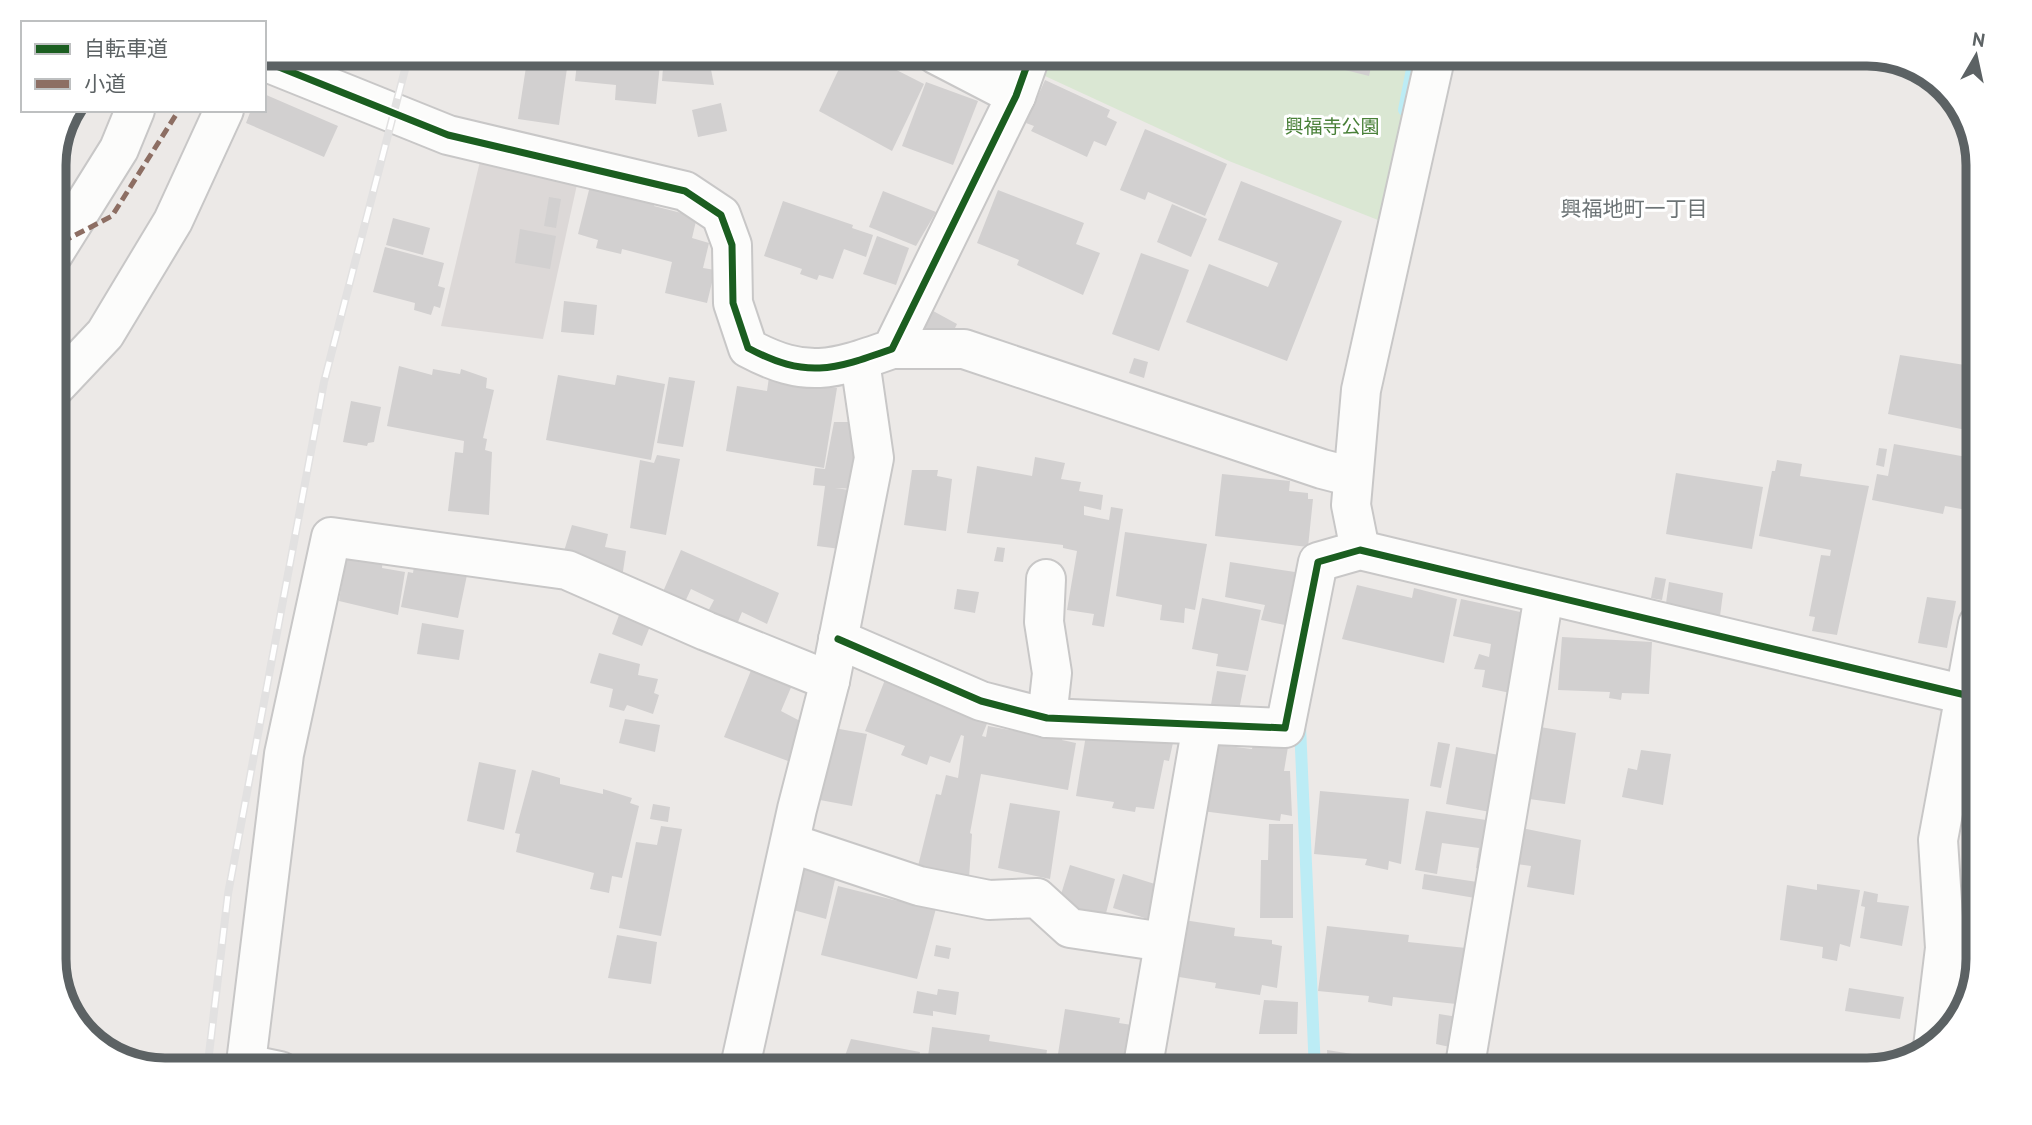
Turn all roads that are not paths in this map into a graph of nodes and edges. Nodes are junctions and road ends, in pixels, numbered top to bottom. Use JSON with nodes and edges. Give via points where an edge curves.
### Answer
{"nodes":[{"id":1,"x":276,"y":66,"type":"edge"},
{"id":2,"x":957,"y":66,"type":"edge"},
{"id":3,"x":1027,"y":66,"type":"edge"},
{"id":4,"x":1433,"y":66,"type":"edge"},
{"id":5,"x":1016,"y":96,"type":"junction"},
{"id":6,"x":134,"y":112,"type":"edge"},
{"id":7,"x":223,"y":112,"type":"edge"},
{"id":8,"x":67,"y":232,"type":"edge"},
{"id":9,"x":876,"y":355,"type":"junction"},
{"id":10,"x":67,"y":374,"type":"edge"},
{"id":11,"x":1353,"y":477,"type":"junction"},
{"id":12,"x":1360,"y":551,"type":"junction"},
{"id":13,"x":1046,"y":579,"type":"dead end"},
{"id":14,"x":1544,"y":595,"type":"junction"},
{"id":15,"x":838,"y":639,"type":"junction"},
{"id":16,"x":831,"y":681,"type":"junction"},
{"id":17,"x":1966,"y":695,"type":"edge"},
{"id":18,"x":1046,"y":718,"type":"junction"},
{"id":19,"x":1966,"y":719,"type":"edge"},
{"id":20,"x":1202,"y":725,"type":"junction"},
{"id":21,"x":790,"y":843,"type":"junction"},
{"id":22,"x":1164,"y":942,"type":"junction"},
{"id":23,"x":1935,"y":1031,"type":"edge"},
{"id":24,"x":258,"y":1058,"type":"edge"},
{"id":25,"x":742,"y":1058,"type":"edge"},
{"id":26,"x":1144,"y":1058,"type":"edge"},
{"id":27,"x":1466,"y":1058,"type":"edge"}],
"edges":[{"from":1,"to":9,"type":"street","via":[[448,135],[685,191],[721,215],[732,245],[733,303],[748,348],[779,364],[823,370]]},
{"from":2,"to":5,"type":"street"},
{"from":3,"to":5,"type":"street"},
{"from":4,"to":11,"type":"street","via":[[1361,390]]},
{"from":5,"to":9,"type":"street"},
{"from":6,"to":8,"type":"street","via":[[118,149]]},
{"from":7,"to":10,"type":"street","via":[[173,221],[105,334]]},
{"from":9,"to":11,"type":"street","via":[[964,349]]},
{"from":9,"to":15,"type":"street","via":[[874,458]]},
{"from":11,"to":12,"type":"street","via":[[1351,505]]},
{"from":12,"to":14,"type":"street"},
{"from":12,"to":20,"type":"street","via":[[1318,562],[1285,728]]},
{"from":13,"to":18,"type":"street","via":[[1044,622],[1052,673]]},
{"from":14,"to":17,"type":"street"},
{"from":14,"to":27,"type":"street"},
{"from":15,"to":16,"type":"street"},
{"from":15,"to":18,"type":"street","via":[[981,701]]},
{"from":16,"to":21,"type":"street"},
{"from":16,"to":24,"type":"street","via":[[567,570],[331,537],[284,754]]},
{"from":18,"to":20,"type":"street"},
{"from":19,"to":23,"type":"street","via":[[1938,840],[1945,948]]},
{"from":20,"to":22,"type":"street"},
{"from":21,"to":22,"type":"street","via":[[919,886],[989,900],[1037,898],[1070,928]]},
{"from":21,"to":25,"type":"street"},
{"from":22,"to":26,"type":"street"}]}
